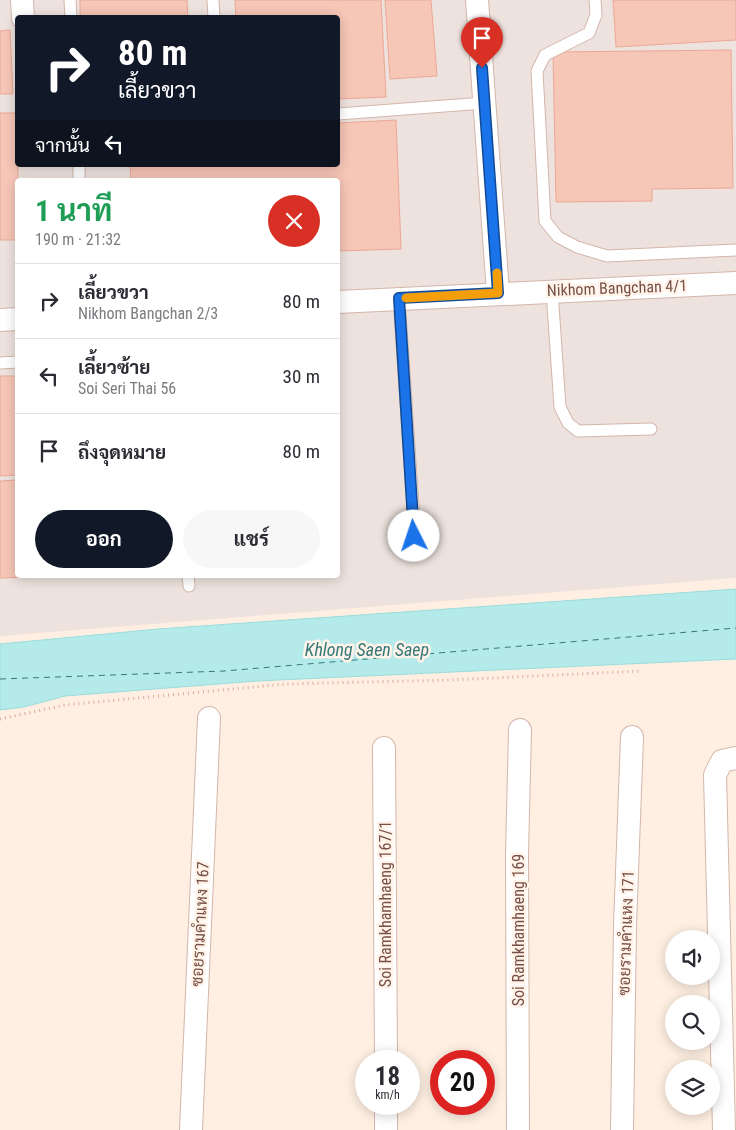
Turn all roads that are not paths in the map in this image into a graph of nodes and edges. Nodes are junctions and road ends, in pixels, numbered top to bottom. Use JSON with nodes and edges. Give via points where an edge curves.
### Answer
{"nodes":[{"id":1,"x":22,"y":0,"type":"edge"},
{"id":2,"x":70,"y":0,"type":"edge"},
{"id":3,"x":213,"y":0,"type":"edge"},
{"id":4,"x":477,"y":0,"type":"edge"},
{"id":5,"x":595,"y":0,"type":"edge"},
{"id":6,"x":23,"y":15,"type":"edge"},
{"id":7,"x":71,"y":15,"type":"edge"},
{"id":8,"x":214,"y":15,"type":"edge"},
{"id":9,"x":484,"y":103,"type":"junction"},
{"id":10,"x":340,"y":114,"type":"edge"},
{"id":11,"x":736,"y":250,"type":"edge"},
{"id":12,"x":736,"y":283,"type":"edge"},
{"id":13,"x":552,"y":291,"type":"junction"},
{"id":14,"x":498,"y":293,"type":"junction"},
{"id":15,"x":399,"y":298,"type":"junction"},
{"id":16,"x":340,"y":302,"type":"edge"},
{"id":17,"x":15,"y":319,"type":"edge"},
{"id":18,"x":0,"y":320,"type":"edge"},
{"id":19,"x":15,"y":362,"type":"edge"},
{"id":20,"x":0,"y":363,"type":"edge"},
{"id":21,"x":651,"y":429,"type":"dead end"},
{"id":22,"x":414,"y":536,"type":"dead end"},
{"id":23,"x":209,"y":718,"type":"dead end"},
{"id":24,"x":520,"y":730,"type":"dead end"},
{"id":25,"x":632,"y":737,"type":"dead end"},
{"id":26,"x":384,"y":748,"type":"dead end"},
{"id":27,"x":736,"y":758,"type":"edge"},
{"id":28,"x":386,"y":1050,"type":"edge"},
{"id":29,"x":386,"y":1115,"type":"edge"},
{"id":30,"x":191,"y":1130,"type":"edge"},
{"id":31,"x":386,"y":1130,"type":"edge"},
{"id":32,"x":518,"y":1130,"type":"edge"},
{"id":33,"x":622,"y":1130,"type":"edge"},
{"id":34,"x":724,"y":1130,"type":"edge"}],
"edges":[{"from":1,"to":6,"type":"street"},
{"from":2,"to":7,"type":"lane"},
{"from":3,"to":8,"type":"lane"},
{"from":4,"to":9,"type":"street"},
{"from":5,"to":11,"type":"lane","via":[[596,15],[589,33],[545,55],[537,71],[545,221],[558,237],[577,248],[607,256]]},
{"from":9,"to":10,"type":"lane"},
{"from":9,"to":14,"type":"street"},
{"from":12,"to":13,"type":"street","name":"Nikhom Bangchan 4/1"},
{"from":13,"to":14,"type":"street","name":"Nikhom Bangchan 4/1"},
{"from":13,"to":21,"type":"lane","via":[[560,407],[568,423],[578,431]]},
{"from":14,"to":15,"type":"street","name":"Nikhom Bangchan 4/1"},
{"from":15,"to":16,"type":"street","name":"Nikhom Bangchan 4/1"},
{"from":15,"to":22,"type":"lane"},
{"from":17,"to":18,"type":"street"},
{"from":19,"to":20,"type":"lane"},
{"from":23,"to":30,"type":"street","name":"ซอยรามคำแหง 167"},
{"from":24,"to":32,"type":"street","name":"Soi Ramkhamhaeng 169"},
{"from":25,"to":33,"type":"street","name":"ซอยรามคำแหง 171"},
{"from":26,"to":28,"type":"street","name":"Soi Ramkhamhaeng 167/1"},
{"from":27,"to":34,"type":"street","via":[[722,761],[715,775]]},
{"from":29,"to":31,"type":"street"}]}
